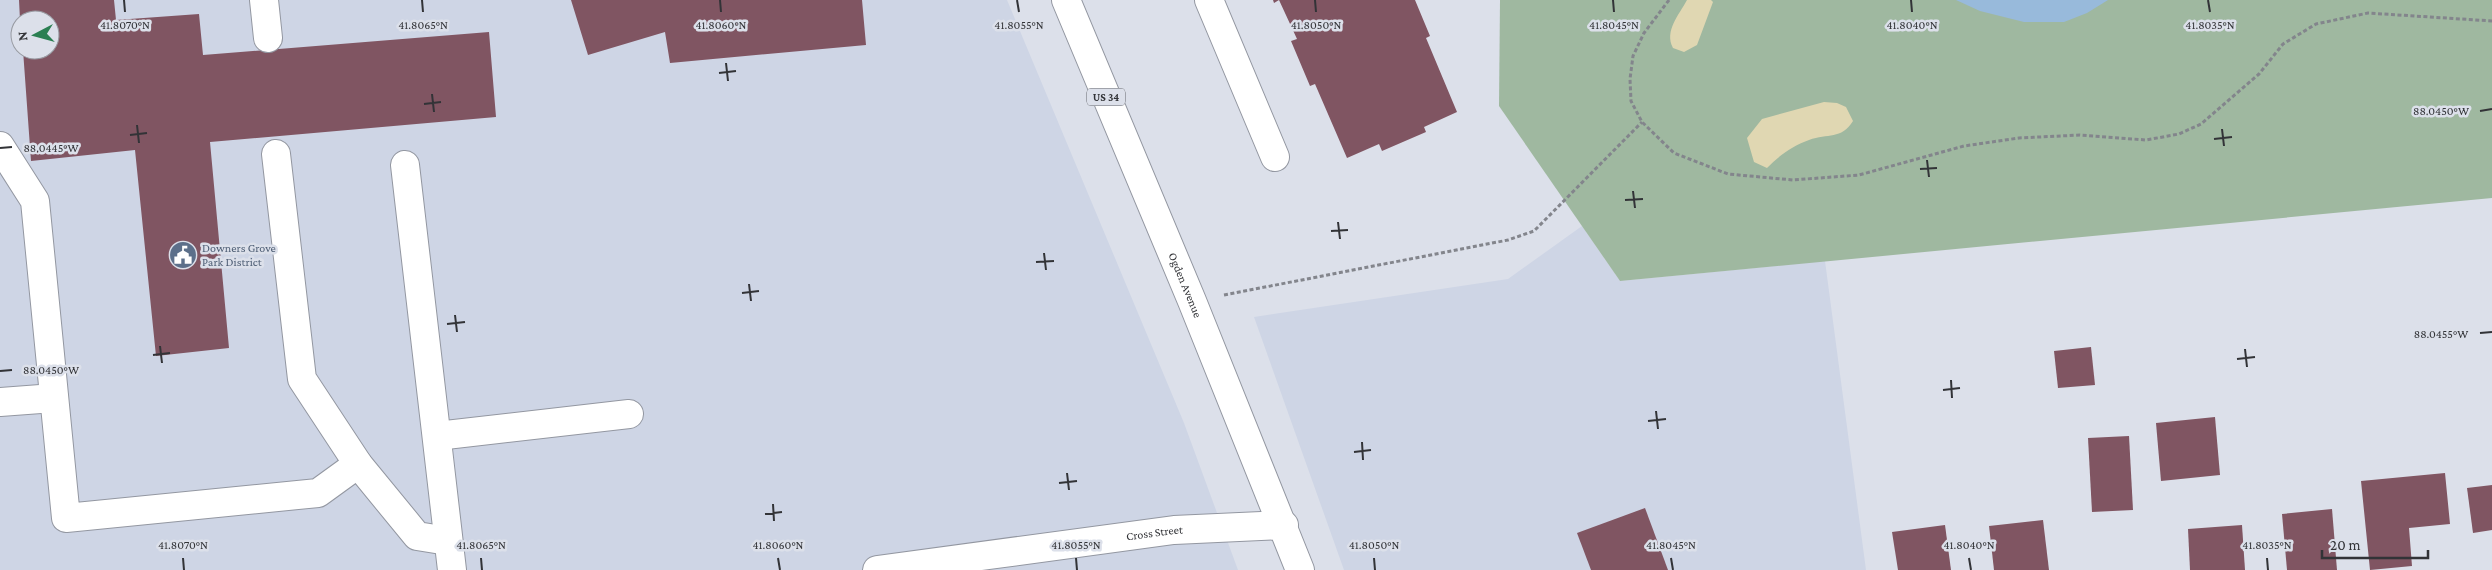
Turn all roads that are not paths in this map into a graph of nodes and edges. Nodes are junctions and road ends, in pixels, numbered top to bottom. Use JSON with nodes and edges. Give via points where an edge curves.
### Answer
{"nodes":[{"id":1,"x":264,"y":0,"type":"edge"},
{"id":2,"x":1066,"y":0,"type":"edge"},
{"id":3,"x":1210,"y":0,"type":"edge"},
{"id":4,"x":268,"y":38,"type":"dead end"},
{"id":5,"x":0,"y":146,"type":"edge"},
{"id":6,"x":276,"y":154,"type":"dead end"},
{"id":7,"x":1275,"y":157,"type":"dead end"},
{"id":8,"x":405,"y":165,"type":"dead end"},
{"id":9,"x":54,"y":398,"type":"junction"},
{"id":10,"x":0,"y":402,"type":"edge"},
{"id":11,"x":629,"y":414,"type":"dead end"},
{"id":12,"x":437,"y":436,"type":"junction"},
{"id":13,"x":358,"y":464,"type":"junction"},
{"id":14,"x":1284,"y":526,"type":"junction"},
{"id":15,"x":448,"y":541,"type":"junction"},
{"id":16,"x":452,"y":570,"type":"edge"},
{"id":17,"x":876,"y":570,"type":"edge"},
{"id":18,"x":1300,"y":570,"type":"edge"}],
"edges":[{"from":1,"to":4,"type":"main road"},
{"from":2,"to":14,"type":"main road","name":"Ogden Avenue","number":"US 34"},
{"from":3,"to":7,"type":"main road"},
{"from":5,"to":9,"type":"main road","via":[[35,201]]},
{"from":6,"to":13,"type":"main road","via":[[302,379]]},
{"from":8,"to":12,"type":"main road"},
{"from":9,"to":10,"type":"main road"},
{"from":9,"to":13,"type":"main road","via":[[66,518],[318,493]]},
{"from":11,"to":12,"type":"main road"},
{"from":12,"to":15,"type":"main road"},
{"from":13,"to":15,"type":"main road","via":[[417,536]]},
{"from":14,"to":17,"type":"main road","name":"Cross Street","via":[[1174,530]]},
{"from":14,"to":18,"type":"main road","name":"Ogden Avenue","number":"US 34"},
{"from":15,"to":16,"type":"main road"}]}
